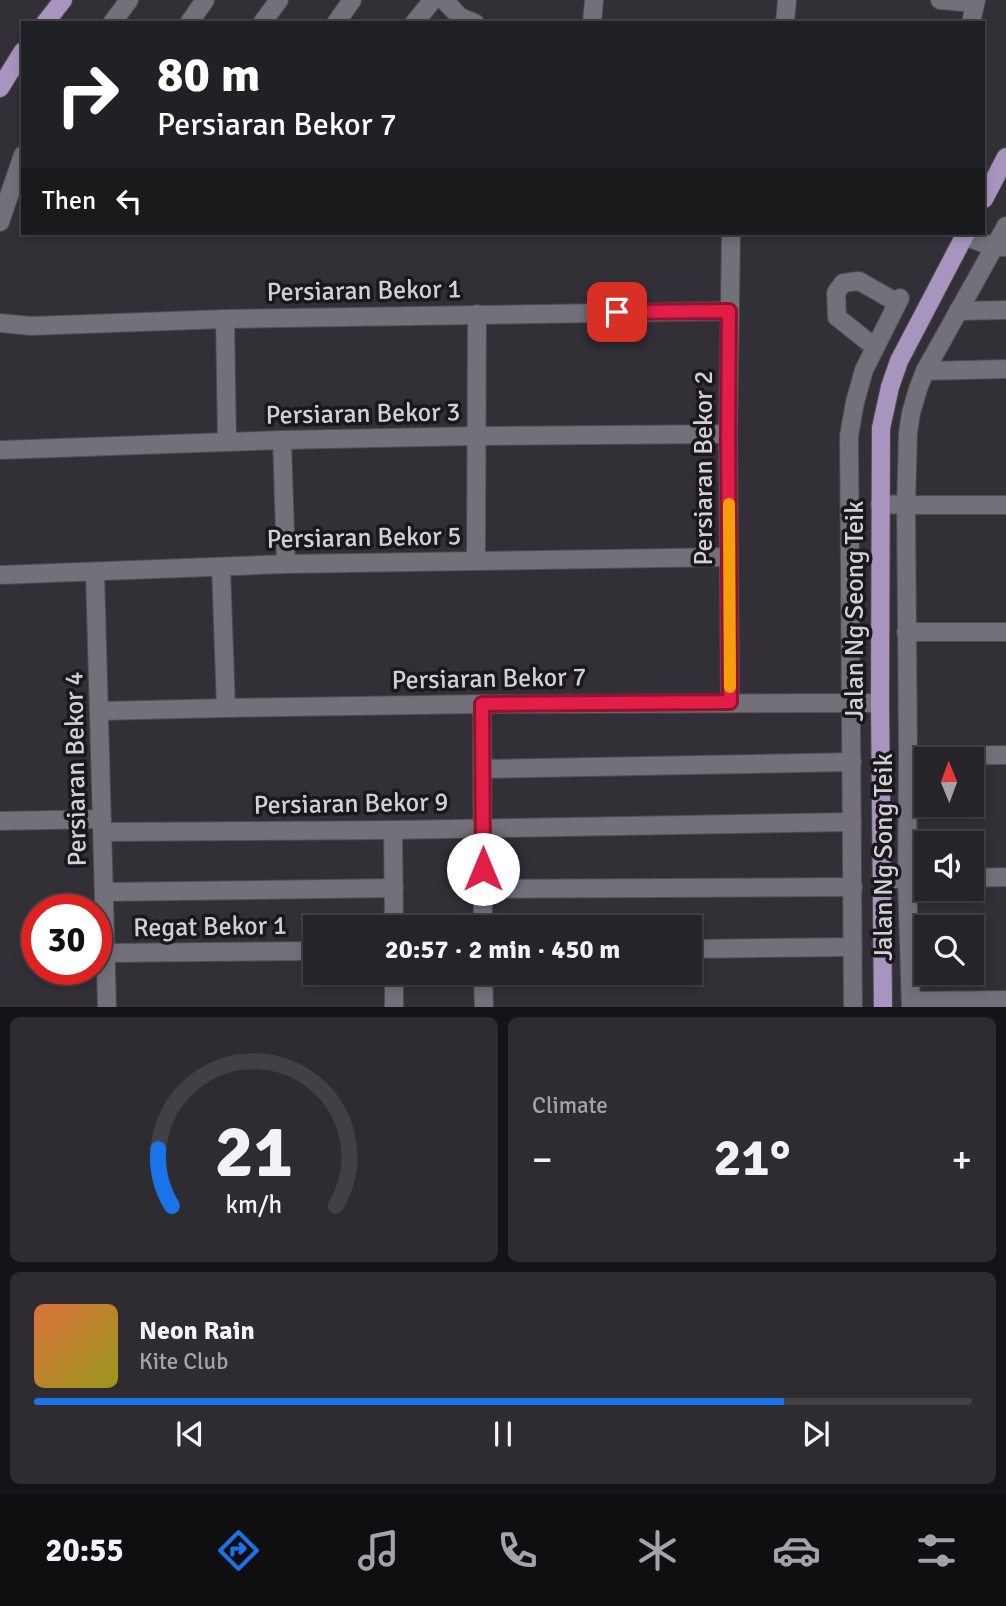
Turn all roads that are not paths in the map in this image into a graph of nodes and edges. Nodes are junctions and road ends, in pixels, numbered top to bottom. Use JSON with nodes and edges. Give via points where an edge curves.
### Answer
{"nodes":[{"id":1,"x":62,"y":0,"type":"edge"},
{"id":2,"x":129,"y":0,"type":"edge"},
{"id":3,"x":205,"y":0,"type":"edge"},
{"id":4,"x":279,"y":0,"type":"edge"},
{"id":5,"x":352,"y":0,"type":"edge"},
{"id":6,"x":433,"y":0,"type":"edge"},
{"id":7,"x":444,"y":0,"type":"edge"},
{"id":8,"x":594,"y":0,"type":"edge"},
{"id":9,"x":787,"y":0,"type":"edge"},
{"id":10,"x":940,"y":0,"type":"edge"},
{"id":11,"x":975,"y":1,"type":"edge"},
{"id":12,"x":46,"y":21,"type":"edge"},
{"id":13,"x":113,"y":21,"type":"edge"},
{"id":14,"x":190,"y":21,"type":"edge"},
{"id":15,"x":263,"y":21,"type":"edge"},
{"id":16,"x":337,"y":21,"type":"edge"},
{"id":17,"x":416,"y":21,"type":"edge"},
{"id":18,"x":470,"y":21,"type":"edge"},
{"id":19,"x":592,"y":21,"type":"edge"},
{"id":20,"x":785,"y":21,"type":"edge"},
{"id":21,"x":971,"y":21,"type":"edge"},
{"id":22,"x":21,"y":58,"type":"edge"},
{"id":23,"x":0,"y":88,"type":"edge"},
{"id":24,"x":1006,"y":157,"type":"edge"},
{"id":25,"x":21,"y":161,"type":"edge"},
{"id":26,"x":985,"y":198,"type":"edge"},
{"id":27,"x":0,"y":222,"type":"edge"},
{"id":28,"x":1006,"y":226,"type":"edge"},
{"id":29,"x":731,"y":235,"type":"edge"},
{"id":30,"x":964,"y":235,"type":"edge"},
{"id":31,"x":968,"y":235,"type":"edge"},
{"id":32,"x":1000,"y":247,"type":"edge"},
{"id":33,"x":1006,"y":310,"type":"edge"},
{"id":34,"x":729,"y":311,"type":"junction"},
{"id":35,"x":958,"y":311,"type":"junction"},
{"id":36,"x":477,"y":314,"type":"junction"},
{"id":37,"x":225,"y":319,"type":"junction"},
{"id":38,"x":0,"y":323,"type":"edge"},
{"id":39,"x":876,"y":345,"type":"junction"},
{"id":40,"x":1006,"y":369,"type":"edge"},
{"id":41,"x":925,"y":371,"type":"junction"},
{"id":42,"x":728,"y":434,"type":"junction"},
{"id":43,"x":476,"y":436,"type":"junction"},
{"id":44,"x":282,"y":440,"type":"junction"},
{"id":45,"x":227,"y":442,"type":"junction"},
{"id":46,"x":0,"y":450,"type":"edge"},
{"id":47,"x":880,"y":504,"type":"junction"},
{"id":48,"x":906,"y":505,"type":"junction"},
{"id":49,"x":1006,"y":505,"type":"edge"},
{"id":50,"x":729,"y":557,"type":"junction"},
{"id":51,"x":476,"y":561,"type":"junction"},
{"id":52,"x":286,"y":564,"type":"junction"},
{"id":53,"x":221,"y":567,"type":"junction"},
{"id":54,"x":95,"y":572,"type":"junction"},
{"id":55,"x":0,"y":575,"type":"edge"},
{"id":56,"x":906,"y":632,"type":"junction"},
{"id":57,"x":1006,"y":632,"type":"edge"},
{"id":58,"x":730,"y":702,"type":"junction"},
{"id":59,"x":880,"y":703,"type":"junction"},
{"id":60,"x":482,"y":704,"type":"junction"},
{"id":61,"x":852,"y":704,"type":"junction"},
{"id":62,"x":226,"y":708,"type":"junction"},
{"id":63,"x":100,"y":711,"type":"junction"},
{"id":64,"x":1006,"y":755,"type":"edge"},
{"id":65,"x":908,"y":756,"type":"junction"},
{"id":66,"x":852,"y":762,"type":"junction"},
{"id":67,"x":482,"y":769,"type":"junction"},
{"id":68,"x":0,"y":821,"type":"edge"},
{"id":69,"x":852,"y":822,"type":"junction"},
{"id":70,"x":102,"y":826,"type":"junction"},
{"id":71,"x":483,"y":827,"type":"junction"},
{"id":72,"x":393,"y":830,"type":"junction"},
{"id":73,"x":1006,"y":877,"type":"edge"},
{"id":74,"x":984,"y":878,"type":"edge"},
{"id":75,"x":882,"y":879,"type":"junction"},
{"id":76,"x":907,"y":879,"type":"junction"},
{"id":77,"x":914,"y":879,"type":"edge"},
{"id":78,"x":853,"y":887,"type":"junction"},
{"id":79,"x":394,"y":888,"type":"junction"},
{"id":80,"x":483,"y":889,"type":"junction"},
{"id":81,"x":104,"y":892,"type":"joint"},
{"id":82,"x":394,"y":915,"type":"edge"},
{"id":83,"x":483,"y":915,"type":"edge"},
{"id":84,"x":853,"y":947,"type":"junction"},
{"id":85,"x":702,"y":949,"type":"edge"},
{"id":86,"x":303,"y":951,"type":"edge"},
{"id":87,"x":112,"y":953,"type":"edge"},
{"id":88,"x":107,"y":985,"type":"edge"},
{"id":89,"x":394,"y":985,"type":"edge"},
{"id":90,"x":483,"y":985,"type":"edge"},
{"id":91,"x":1006,"y":1000,"type":"edge"},
{"id":92,"x":911,"y":1004,"type":"edge"},
{"id":93,"x":107,"y":1007,"type":"edge"},
{"id":94,"x":394,"y":1007,"type":"edge"},
{"id":95,"x":484,"y":1007,"type":"edge"},
{"id":96,"x":853,"y":1007,"type":"edge"},
{"id":97,"x":883,"y":1007,"type":"edge"}],
"edges":[{"from":1,"to":12,"type":"main road"},
{"from":2,"to":13,"type":"street"},
{"from":3,"to":14,"type":"street"},
{"from":4,"to":15,"type":"street"},
{"from":5,"to":16,"type":"street"},
{"from":6,"to":17,"type":"street"},
{"from":7,"to":18,"type":"street"},
{"from":8,"to":19,"type":"street"},
{"from":9,"to":20,"type":"street"},
{"from":10,"to":11,"type":"street"},
{"from":11,"to":21,"type":"street"},
{"from":22,"to":23,"type":"main road"},
{"from":24,"to":26,"type":"main road"},
{"from":25,"to":27,"type":"street"},
{"from":28,"to":32,"type":"street","name":"Jalan Ng Song Teik"},
{"from":29,"to":34,"type":"street","name":"Persiaran Bekor 2"},
{"from":30,"to":47,"type":"main road","name":"Jalan Ng Seong Teik","via":[[912,334],[890,387],[881,428]]},
{"from":31,"to":32,"type":"street"},
{"from":32,"to":35,"type":"street","name":"Jalan Ng Song Teik"},
{"from":33,"to":35,"type":"street"},
{"from":34,"to":36,"type":"street","name":"Persiaran Bekor 1"},
{"from":34,"to":42,"type":"street","name":"Persiaran Bekor 2"},
{"from":35,"to":41,"type":"street","name":"Jalan Ng Song Teik"},
{"from":36,"to":37,"type":"street","name":"Persiaran Bekor 1"},
{"from":36,"to":43,"type":"street"},
{"from":37,"to":38,"type":"street","name":"Persiaran Bekor 1","via":[[31,326]]},
{"from":37,"to":45,"type":"street"},
{"from":39,"to":39,"type":"street","name":"Jalan Ng Seong Teik","via":[[899,301],[859,281],[843,283],[836,293],[837,317]]},
{"from":39,"to":61,"type":"street","name":"Jalan Ng Seong Teik","via":[[864,370],[849,436]]},
{"from":40,"to":41,"type":"street"},
{"from":41,"to":48,"type":"street","name":"Jalan Ng Song Teik","via":[[908,433]]},
{"from":42,"to":43,"type":"street","name":"Persiaran Bekor 3"},
{"from":42,"to":50,"type":"street","name":"Persiaran Bekor 2"},
{"from":43,"to":44,"type":"street","name":"Persiaran Bekor 3"},
{"from":43,"to":51,"type":"street"},
{"from":44,"to":45,"type":"street","name":"Persiaran Bekor 3"},
{"from":44,"to":52,"type":"street"},
{"from":45,"to":46,"type":"street","name":"Persiaran Bekor 3"},
{"from":47,"to":48,"type":"street"},
{"from":47,"to":59,"type":"main road","name":"Jalan Ng Seong Teik"},
{"from":48,"to":49,"type":"street"},
{"from":48,"to":56,"type":"street","name":"Jalan Ng Song Teik"},
{"from":50,"to":51,"type":"street","name":"Persiaran Bekor 5"},
{"from":50,"to":58,"type":"street","name":"Persiaran Bekor 2"},
{"from":51,"to":52,"type":"street","name":"Persiaran Bekor 5"},
{"from":52,"to":53,"type":"street","name":"Persiaran Bekor 5"},
{"from":53,"to":54,"type":"street","name":"Persiaran Bekor 5"},
{"from":53,"to":62,"type":"street"},
{"from":54,"to":55,"type":"street","name":"Persiaran Bekor 5"},
{"from":54,"to":63,"type":"street","name":"Persiaran Bekor 4"},
{"from":56,"to":57,"type":"street"},
{"from":56,"to":65,"type":"street","name":"Jalan Ng Song Teik"},
{"from":58,"to":60,"type":"street","name":"Persiaran Bekor 7"},
{"from":58,"to":61,"type":"street","name":"Persiaran Bekor 7"},
{"from":59,"to":61,"type":"street","name":"Persiaran Bekor 7"},
{"from":59,"to":75,"type":"main road","name":"Jalan Ng Seong Teik"},
{"from":60,"to":62,"type":"street","name":"Persiaran Bekor 7"},
{"from":60,"to":67,"type":"street"},
{"from":61,"to":66,"type":"street","name":"Jalan Ng Seong Teik"},
{"from":62,"to":63,"type":"street","name":"Persiaran Bekor 7"},
{"from":63,"to":70,"type":"street","name":"Persiaran Bekor 4"},
{"from":64,"to":65,"type":"street"},
{"from":65,"to":76,"type":"street","name":"Jalan Ng Song Teik"},
{"from":66,"to":67,"type":"street"},
{"from":66,"to":69,"type":"street","name":"Jalan Ng Seong Teik"},
{"from":67,"to":71,"type":"street"},
{"from":68,"to":70,"type":"street","name":"Persiaran Bekor 9"},
{"from":69,"to":71,"type":"street","name":"Persiaran Bekor 9"},
{"from":69,"to":78,"type":"street","name":"Jalan Ng Seong Teik"},
{"from":70,"to":72,"type":"street","name":"Persiaran Bekor 9"},
{"from":70,"to":81,"type":"street","name":"Persiaran Bekor 4"},
{"from":71,"to":72,"type":"street","name":"Persiaran Bekor 9"},
{"from":71,"to":80,"type":"street"},
{"from":72,"to":79,"type":"street"},
{"from":73,"to":74,"type":"street"},
{"from":75,"to":76,"type":"street"},
{"from":75,"to":97,"type":"main road","name":"Jalan Ng Seong Teik"},
{"from":76,"to":77,"type":"street"},
{"from":76,"to":92,"type":"street","name":"Jalan Ng Song Teik"},
{"from":78,"to":80,"type":"street"},
{"from":78,"to":84,"type":"street","name":"Jalan Ng Seong Teik"},
{"from":79,"to":81,"type":"street"},
{"from":79,"to":82,"type":"street"},
{"from":80,"to":83,"type":"street"},
{"from":84,"to":85,"type":"street"},
{"from":84,"to":96,"type":"street","name":"Jalan Ng Seong Teik"},
{"from":86,"to":87,"type":"street","name":"Regat Bekor 1"},
{"from":88,"to":93,"type":"street","name":"Persiaran Bekor 4"},
{"from":89,"to":94,"type":"street"},
{"from":90,"to":95,"type":"street"},
{"from":91,"to":92,"type":"street"}]}
